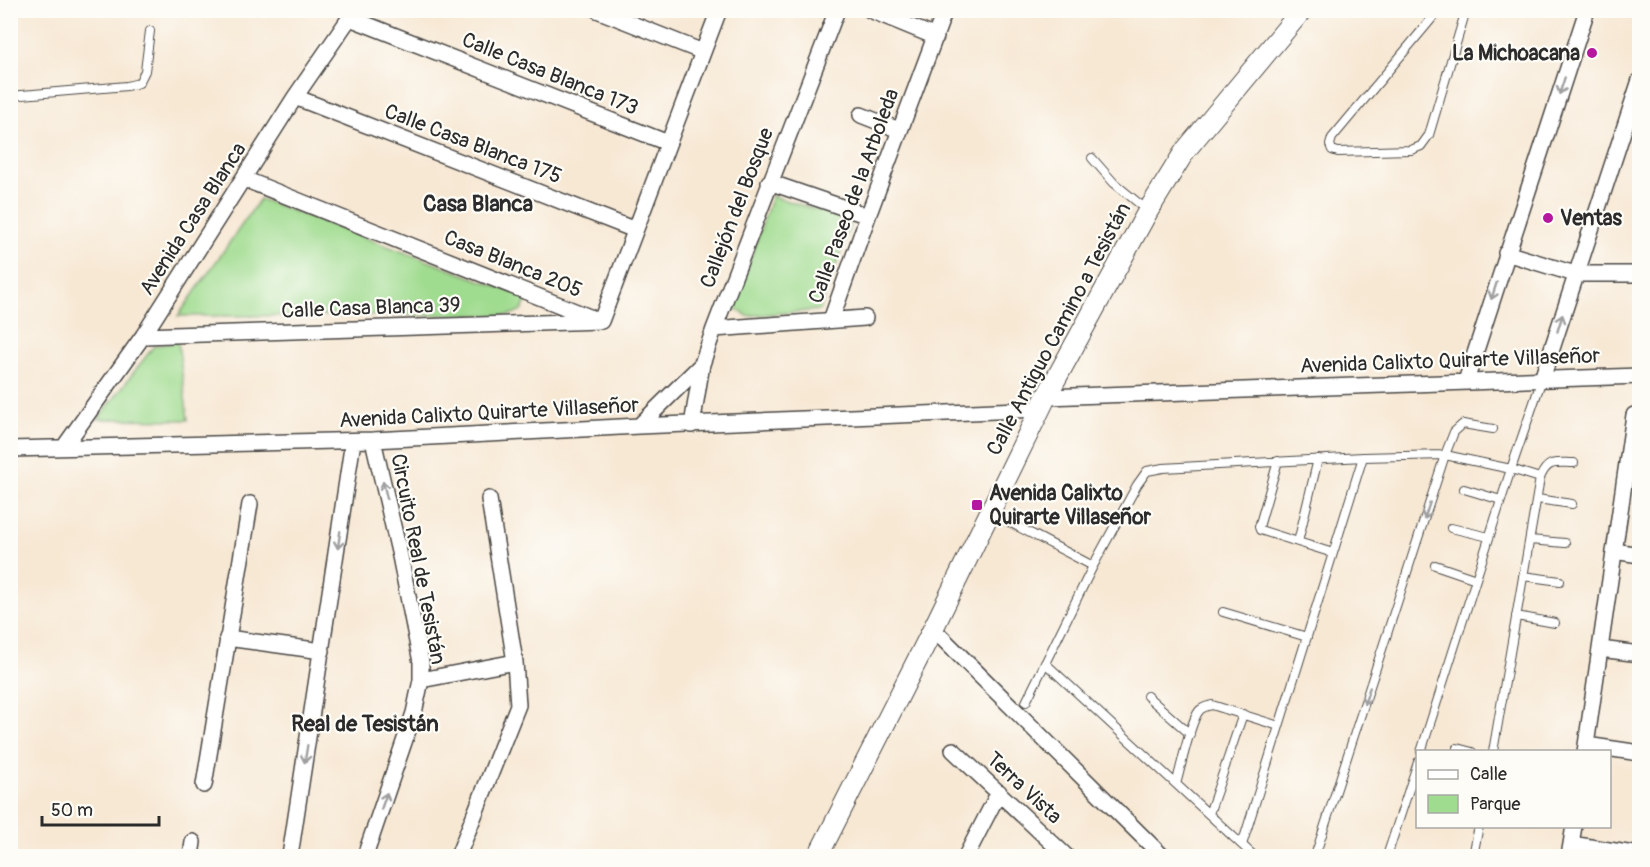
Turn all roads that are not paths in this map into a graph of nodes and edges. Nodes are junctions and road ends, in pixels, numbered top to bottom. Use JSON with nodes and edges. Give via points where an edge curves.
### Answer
{"nodes":[{"id":1,"x":597,"y":10,"type":"edge"},
{"id":2,"x":719,"y":10,"type":"edge"},
{"id":3,"x":837,"y":10,"type":"edge"},
{"id":4,"x":870,"y":10,"type":"edge"},
{"id":5,"x":945,"y":10,"type":"edge"},
{"id":6,"x":1302,"y":10,"type":"edge"},
{"id":7,"x":1439,"y":10,"type":"edge"},
{"id":8,"x":1466,"y":10,"type":"edge"},
{"id":9,"x":1587,"y":10,"type":"edge"},
{"id":10,"x":352,"y":14,"type":"edge"},
{"id":11,"x":150,"y":31,"type":"dead end"},
{"id":12,"x":936,"y":37,"type":"junction"},
{"id":13,"x":704,"y":52,"type":"junction"},
{"id":14,"x":1640,"y":80,"type":"edge"},
{"id":15,"x":10,"y":96,"type":"edge"},
{"id":16,"x":296,"y":97,"type":"junction"},
{"id":17,"x":861,"y":115,"type":"dead end"},
{"id":18,"x":899,"y":130,"type":"junction"},
{"id":19,"x":668,"y":143,"type":"junction"},
{"id":20,"x":1092,"y":158,"type":"dead end"},
{"id":21,"x":244,"y":179,"type":"junction"},
{"id":22,"x":769,"y":182,"type":"junction"},
{"id":23,"x":1148,"y":211,"type":"junction"},
{"id":24,"x":867,"y":216,"type":"junction"},
{"id":25,"x":635,"y":230,"type":"junction"},
{"id":26,"x":1506,"y":253,"type":"junction"},
{"id":27,"x":1575,"y":274,"type":"junction"},
{"id":28,"x":1640,"y":274,"type":"edge"},
{"id":29,"x":865,"y":318,"type":"dead end"},
{"id":30,"x":831,"y":320,"type":"junction"},
{"id":31,"x":601,"y":321,"type":"junction"},
{"id":32,"x":714,"y":329,"type":"junction"},
{"id":33,"x":143,"y":336,"type":"junction"},
{"id":34,"x":702,"y":364,"type":"junction"},
{"id":35,"x":1640,"y":376,"type":"edge"},
{"id":36,"x":1542,"y":379,"type":"junction"},
{"id":37,"x":1466,"y":381,"type":"junction"},
{"id":38,"x":1043,"y":403,"type":"junction"},
{"id":39,"x":1634,"y":415,"type":"dead end"},
{"id":40,"x":692,"y":425,"type":"junction"},
{"id":41,"x":639,"y":426,"type":"junction"},
{"id":42,"x":1493,"y":429,"type":"dead end"},
{"id":43,"x":373,"y":440,"type":"junction"},
{"id":44,"x":353,"y":441,"type":"junction"},
{"id":45,"x":64,"y":447,"type":"junction"},
{"id":46,"x":10,"y":449,"type":"edge"},
{"id":47,"x":1634,"y":453,"type":"edge"},
{"id":48,"x":1445,"y":455,"type":"junction"},
{"id":49,"x":1363,"y":456,"type":"junction"},
{"id":50,"x":1318,"y":459,"type":"junction"},
{"id":51,"x":1278,"y":461,"type":"junction"},
{"id":52,"x":1574,"y":463,"type":"dead end"},
{"id":53,"x":1511,"y":469,"type":"junction"},
{"id":54,"x":1540,"y":478,"type":"junction"},
{"id":55,"x":1464,"y":489,"type":"dead end"},
{"id":56,"x":489,"y":499,"type":"dead end"},
{"id":57,"x":1537,"y":499,"type":"junction"},
{"id":58,"x":1501,"y":500,"type":"junction"},
{"id":59,"x":250,"y":504,"type":"dead end"},
{"id":60,"x":1572,"y":504,"type":"dead end"},
{"id":61,"x":991,"y":512,"type":"junction"},
{"id":62,"x":1451,"y":528,"type":"dead end"},
{"id":63,"x":1489,"y":537,"type":"junction"},
{"id":64,"x":1530,"y":540,"type":"junction"},
{"id":65,"x":1298,"y":542,"type":"junction"},
{"id":66,"x":1565,"y":543,"type":"dead end"},
{"id":67,"x":1614,"y":551,"type":"junction"},
{"id":68,"x":1333,"y":553,"type":"junction"},
{"id":69,"x":1640,"y":555,"type":"edge"},
{"id":70,"x":1435,"y":565,"type":"dead end"},
{"id":71,"x":1093,"y":566,"type":"junction"},
{"id":72,"x":1523,"y":576,"type":"junction"},
{"id":73,"x":1476,"y":579,"type":"junction"},
{"id":74,"x":1560,"y":581,"type":"dead end"},
{"id":75,"x":1223,"y":612,"type":"dead end"},
{"id":76,"x":1516,"y":616,"type":"junction"},
{"id":77,"x":1555,"y":623,"type":"dead end"},
{"id":78,"x":933,"y":629,"type":"junction"},
{"id":79,"x":1307,"y":637,"type":"junction"},
{"id":80,"x":227,"y":638,"type":"junction"},
{"id":81,"x":1600,"y":648,"type":"junction"},
{"id":82,"x":322,"y":651,"type":"junction"},
{"id":83,"x":1640,"y":654,"type":"edge"},
{"id":84,"x":515,"y":662,"type":"junction"},
{"id":85,"x":1045,"y":663,"type":"junction"},
{"id":86,"x":421,"y":681,"type":"junction"},
{"id":87,"x":1147,"y":696,"type":"dead end"},
{"id":88,"x":1026,"y":702,"type":"dead end"},
{"id":89,"x":1243,"y":714,"type":"junction"},
{"id":90,"x":1279,"y":726,"type":"junction"},
{"id":91,"x":1190,"y":734,"type":"junction"},
{"id":92,"x":1457,"y":748,"type":"dead end"},
{"id":93,"x":1586,"y":748,"type":"edge"},
{"id":94,"x":953,"y":750,"type":"dead end"},
{"id":95,"x":1422,"y":750,"type":"edge"},
{"id":96,"x":1464,"y":750,"type":"edge"},
{"id":97,"x":1493,"y":750,"type":"edge"},
{"id":98,"x":1608,"y":750,"type":"edge"},
{"id":99,"x":1611,"y":750,"type":"edge"},
{"id":100,"x":1640,"y":753,"type":"edge"},
{"id":101,"x":1416,"y":768,"type":"edge"},
{"id":102,"x":1176,"y":784,"type":"junction"},
{"id":103,"x":204,"y":785,"type":"dead end"},
{"id":104,"x":999,"y":792,"type":"junction"},
{"id":105,"x":1209,"y":814,"type":"junction"},
{"id":106,"x":1479,"y":828,"type":"edge"},
{"id":107,"x":1574,"y":828,"type":"edge"},
{"id":108,"x":1242,"y":845,"type":"junction"},
{"id":109,"x":1570,"y":850,"type":"edge"},
{"id":110,"x":1640,"y":855,"type":"edge"},
{"id":111,"x":290,"y":856,"type":"edge"},
{"id":112,"x":365,"y":856,"type":"edge"},
{"id":113,"x":459,"y":856,"type":"edge"},
{"id":114,"x":820,"y":856,"type":"edge"},
{"id":115,"x":966,"y":856,"type":"edge"},
{"id":116,"x":1066,"y":856,"type":"edge"},
{"id":117,"x":1162,"y":856,"type":"edge"},
{"id":118,"x":1254,"y":856,"type":"edge"},
{"id":119,"x":1315,"y":856,"type":"edge"},
{"id":120,"x":1387,"y":856,"type":"edge"},
{"id":121,"x":1473,"y":856,"type":"edge"}],
"edges":[{"from":1,"to":13,"type":"street"},
{"from":2,"to":13,"type":"street"},
{"from":3,"to":22,"type":"street","name":"Callejón del Bosque"},
{"from":4,"to":12,"type":"street"},
{"from":5,"to":12,"type":"street","name":"Calle Paseo de la Arboleda"},
{"from":6,"to":23,"type":"street","name":"Calle Antiguo Camino a Tesistán","via":[[1185,151]]},
{"from":7,"to":8,"type":"lane","via":[[1332,138],[1332,150],[1411,150],[1421,146],[1429,135]]},
{"from":9,"to":26,"type":"street","one_way":true},
{"from":10,"to":16,"type":"street","name":"Avenida Casa Blanca"},
{"from":10,"to":19,"type":"street","name":"Calle Casa Blanca 173"},
{"from":11,"to":15,"type":"lane","via":[[145,71],[139,83]]},
{"from":12,"to":18,"type":"street","name":"Calle Paseo de la Arboleda"},
{"from":13,"to":19,"type":"street"},
{"from":14,"to":27,"type":"street"},
{"from":16,"to":21,"type":"street","name":"Avenida Casa Blanca"},
{"from":16,"to":25,"type":"street","name":"Calle Casa Blanca 175"},
{"from":17,"to":18,"type":"street"},
{"from":18,"to":24,"type":"street","name":"Calle Paseo de la Arboleda"},
{"from":19,"to":25,"type":"street"},
{"from":20,"to":23,"type":"lane","via":[[1114,183]]},
{"from":21,"to":31,"type":"street","name":"Casa Blanca 205"},
{"from":21,"to":33,"type":"street","name":"Avenida Casa Blanca"},
{"from":22,"to":24,"type":"street"},
{"from":22,"to":32,"type":"street","name":"Callejón del Bosque"},
{"from":23,"to":38,"type":"street","name":"Calle Antiguo Camino a Tesistán"},
{"from":24,"to":30,"type":"street","name":"Calle Paseo de la Arboleda"},
{"from":25,"to":31,"type":"street"},
{"from":26,"to":27,"type":"street"},
{"from":26,"to":37,"type":"street","one_way":true},
{"from":27,"to":28,"type":"street"},
{"from":36,"to":27,"type":"street","one_way":true},
{"from":29,"to":30,"type":"street"},
{"from":30,"to":32,"type":"street","name":"Calle Paseo de la Arboleda"},
{"from":31,"to":33,"type":"street","name":"Calle Casa Blanca 39"},
{"from":32,"to":34,"type":"street","name":"Callejón del Bosque"},
{"from":33,"to":45,"type":"street","name":"Avenida Casa Blanca"},
{"from":34,"to":40,"type":"street","name":"Callejón del Bosque"},
{"from":34,"to":41,"type":"street"},
{"from":35,"to":36,"type":"street","name":"Avenida Calixto Quirarte Villaseñor"},
{"from":36,"to":37,"type":"street","name":"Avenida Calixto Quirarte Villaseñor"},
{"from":36,"to":53,"type":"lane"},
{"from":37,"to":38,"type":"street","name":"Avenida Calixto Quirarte Villaseñor"},
{"from":38,"to":40,"type":"street","name":"Avenida Calixto Quirarte Villaseñor"},
{"from":38,"to":61,"type":"street","name":"Calle Antiguo Camino a Tesistán"},
{"from":39,"to":47,"type":"street"},
{"from":40,"to":41,"type":"street","name":"Avenida Calixto Quirarte Villaseñor"},
{"from":41,"to":43,"type":"street","name":"Avenida Calixto Quirarte Villaseñor"},
{"from":42,"to":48,"type":"lane","via":[[1463,424]]},
{"from":43,"to":44,"type":"street","name":"Avenida Calixto Quirarte Villaseñor"},
{"from":86,"to":43,"type":"street","name":"Circuito Real de Tesistán","one_way":true,"via":[[421,662],[400,556]]},
{"from":44,"to":45,"type":"street","name":"Avenida Calixto Quirarte Villaseñor"},
{"from":44,"to":82,"type":"street","one_way":true},
{"from":45,"to":46,"type":"street","name":"Avenida Calixto Quirarte Villaseñor"},
{"from":47,"to":67,"type":"street"},
{"from":48,"to":49,"type":"lane"},
{"from":48,"to":53,"type":"lane"},
{"from":48,"to":119,"type":"lane","one_way":true},
{"from":49,"to":50,"type":"lane"},
{"from":49,"to":68,"type":"lane"},
{"from":50,"to":51,"type":"lane"},
{"from":50,"to":65,"type":"lane"},
{"from":51,"to":65,"type":"lane","via":[[1258,527]]},
{"from":51,"to":71,"type":"lane","via":[[1147,471]]},
{"from":52,"to":54,"type":"lane","via":[[1551,463]]},
{"from":53,"to":54,"type":"lane"},
{"from":53,"to":58,"type":"lane"},
{"from":54,"to":57,"type":"lane"},
{"from":55,"to":58,"type":"lane"},
{"from":56,"to":84,"type":"street"},
{"from":57,"to":60,"type":"lane"},
{"from":57,"to":64,"type":"lane"},
{"from":58,"to":63,"type":"lane"},
{"from":59,"to":80,"type":"street"},
{"from":61,"to":71,"type":"lane"},
{"from":61,"to":78,"type":"street","name":"Calle Antiguo Camino a Tesistán"},
{"from":62,"to":63,"type":"lane"},
{"from":63,"to":73,"type":"lane"},
{"from":64,"to":66,"type":"lane"},
{"from":64,"to":72,"type":"lane"},
{"from":65,"to":68,"type":"lane"},
{"from":67,"to":69,"type":"street"},
{"from":67,"to":81,"type":"street"},
{"from":68,"to":79,"type":"lane"},
{"from":70,"to":73,"type":"lane"},
{"from":71,"to":85,"type":"lane"},
{"from":72,"to":74,"type":"lane"},
{"from":72,"to":76,"type":"lane"},
{"from":73,"to":95,"type":"lane"},
{"from":75,"to":79,"type":"lane"},
{"from":76,"to":77,"type":"lane"},
{"from":76,"to":97,"type":"lane"},
{"from":78,"to":114,"type":"street","name":"Calle Antiguo Camino a Tesistán"},
{"from":78,"to":117,"type":"street"},
{"from":79,"to":90,"type":"lane"},
{"from":80,"to":82,"type":"street"},
{"from":80,"to":103,"type":"street"},
{"from":81,"to":83,"type":"street"},
{"from":81,"to":93,"type":"street"},
{"from":82,"to":111,"type":"street","one_way":true},
{"from":84,"to":86,"type":"street"},
{"from":84,"to":113,"type":"street","via":[[518,705]]},
{"from":85,"to":88,"type":"lane"},
{"from":85,"to":102,"type":"lane"},
{"from":112,"to":86,"type":"street","name":"Circuito Real de Tesistán","one_way":true,"via":[[414,713]]},
{"from":87,"to":91,"type":"lane"},
{"from":89,"to":90,"type":"lane"},
{"from":89,"to":91,"type":"lane","via":[[1206,706],[1199,710]]},
{"from":89,"to":105,"type":"lane"},
{"from":90,"to":108,"type":"lane"},
{"from":91,"to":102,"type":"lane"},
{"from":92,"to":96,"type":"lane"},
{"from":93,"to":98,"type":"street"},
{"from":94,"to":104,"type":"street","name":"Terra Vista"},
{"from":99,"to":100,"type":"street"},
{"from":101,"to":120,"type":"lane"},
{"from":102,"to":105,"type":"lane"},
{"from":104,"to":115,"type":"street"},
{"from":104,"to":116,"type":"street","name":"Terra Vista"},
{"from":105,"to":108,"type":"lane"},
{"from":106,"to":121,"type":"lane"},
{"from":107,"to":109,"type":"street"},
{"from":108,"to":118,"type":"lane"},
{"from":109,"to":110,"type":"street"}]}
